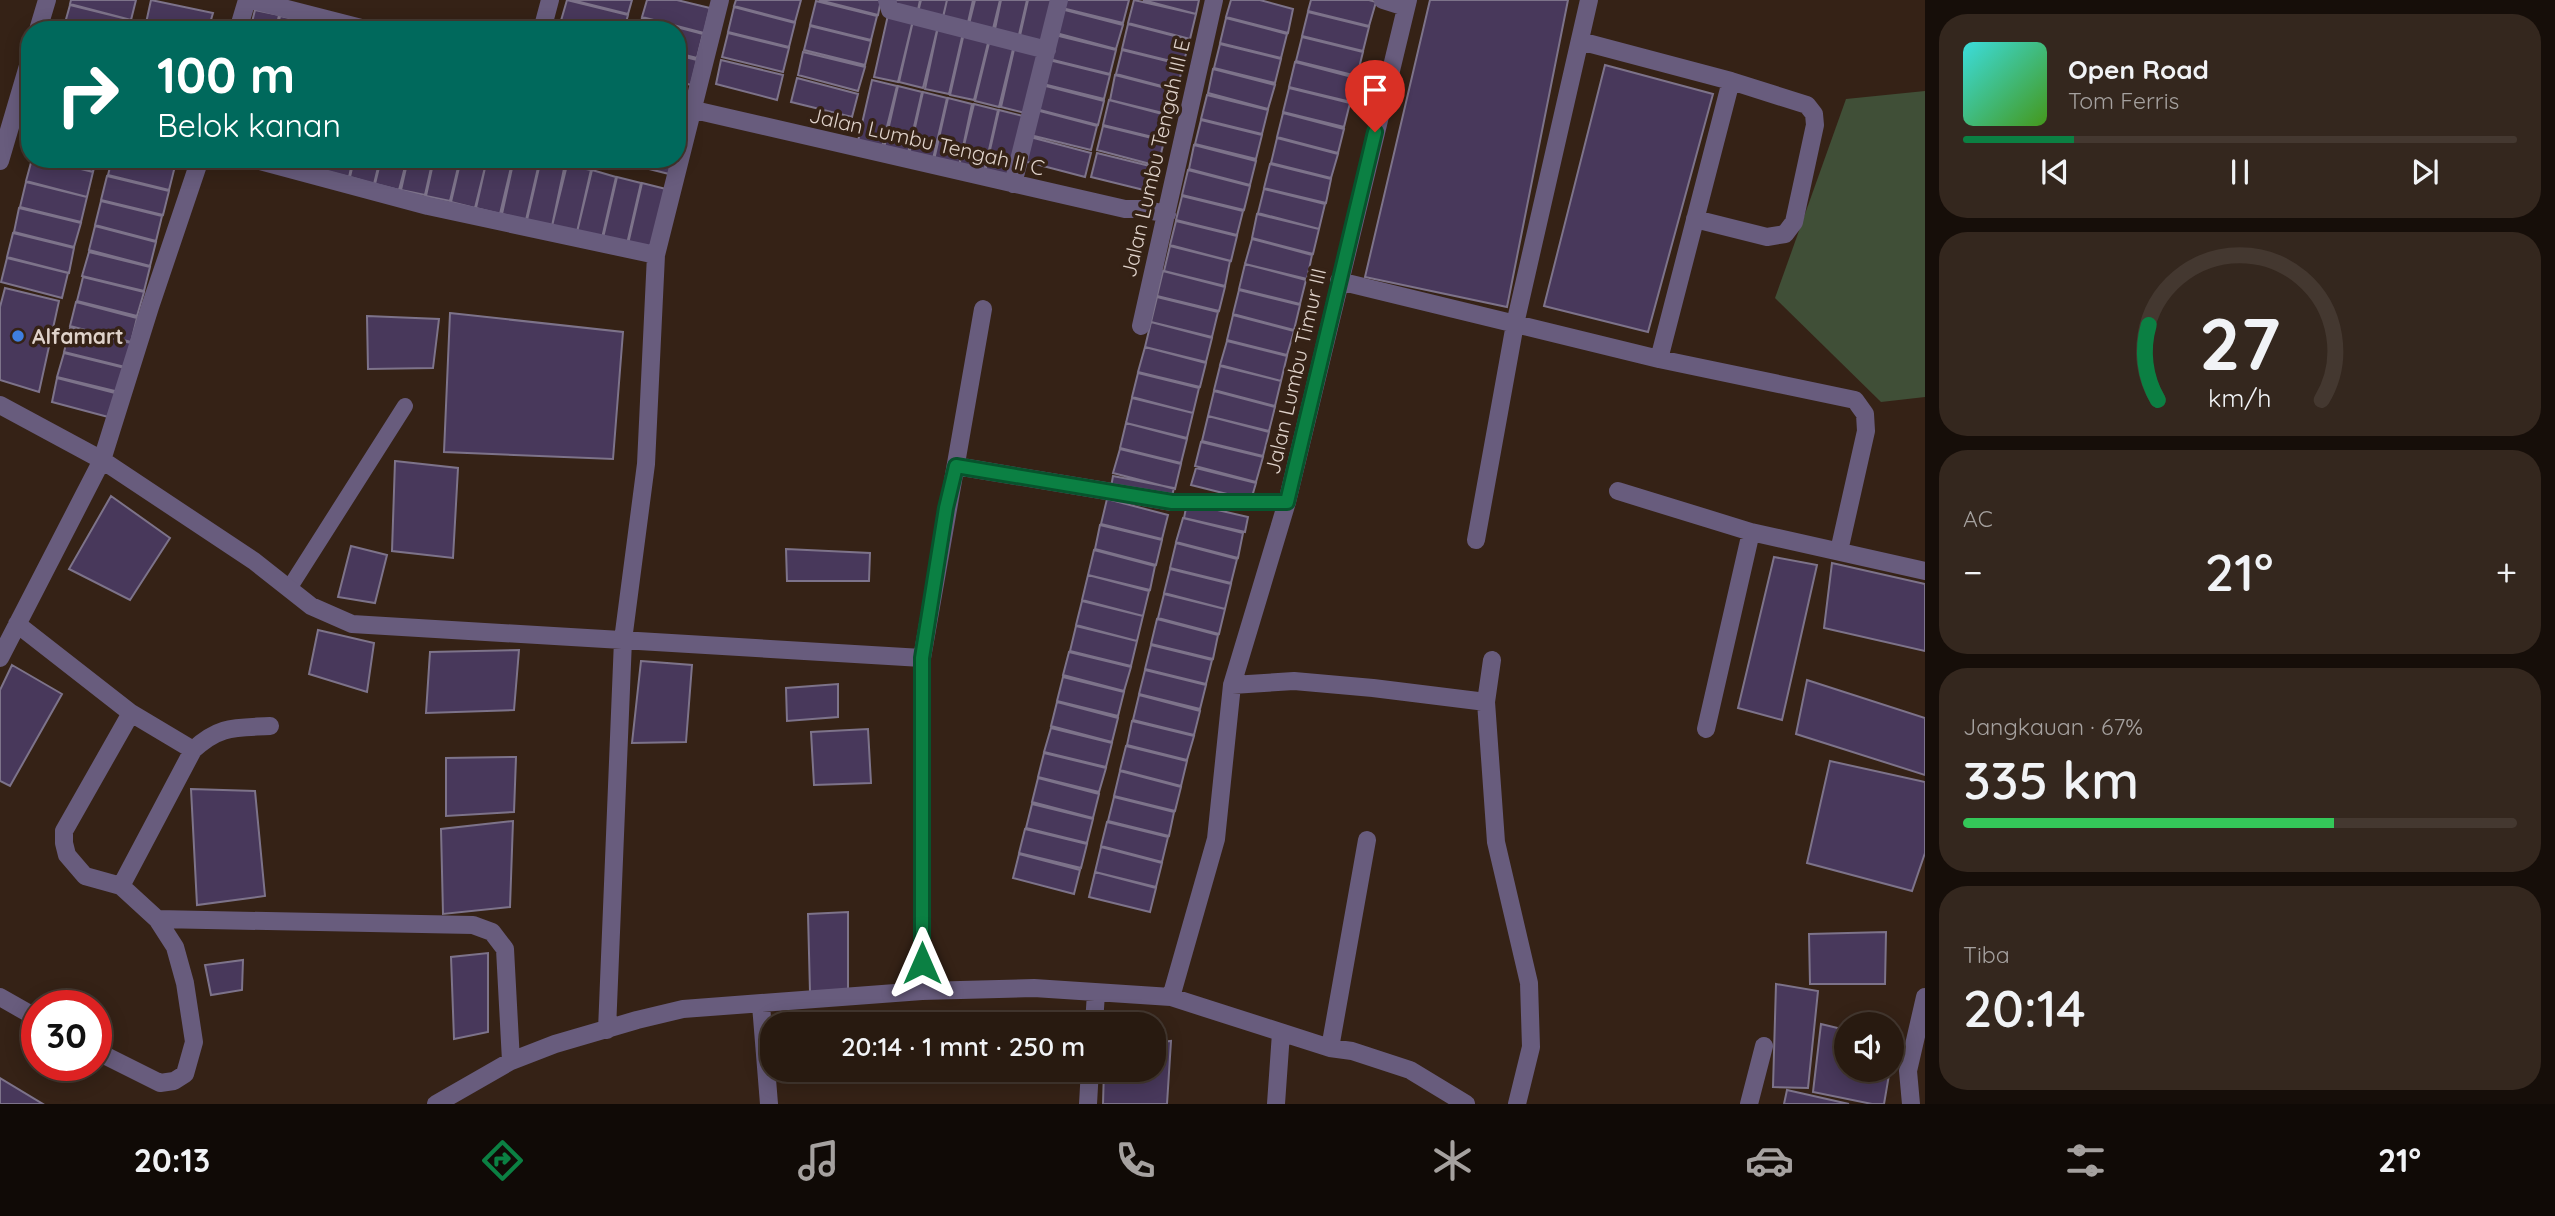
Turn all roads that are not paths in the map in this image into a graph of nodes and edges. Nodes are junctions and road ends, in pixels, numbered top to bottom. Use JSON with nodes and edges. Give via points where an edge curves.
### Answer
{"nodes":[{"id":1,"x":47,"y":0,"type":"edge"},
{"id":2,"x":247,"y":0,"type":"edge"},
{"id":3,"x":252,"y":0,"type":"edge"},
{"id":4,"x":551,"y":0,"type":"edge"},
{"id":5,"x":720,"y":0,"type":"edge"},
{"id":6,"x":887,"y":0,"type":"edge"},
{"id":7,"x":1059,"y":0,"type":"edge"},
{"id":8,"x":1214,"y":0,"type":"edge"},
{"id":9,"x":1383,"y":0,"type":"edge"},
{"id":10,"x":1589,"y":0,"type":"edge"},
{"id":11,"x":1407,"y":4,"type":"edge"},
{"id":12,"x":41,"y":21,"type":"edge"},
{"id":13,"x":241,"y":21,"type":"edge"},
{"id":14,"x":334,"y":21,"type":"edge"},
{"id":15,"x":545,"y":21,"type":"edge"},
{"id":16,"x":1580,"y":41,"type":"junction"},
{"id":17,"x":1047,"y":50,"type":"junction"},
{"id":18,"x":1731,"y":81,"type":"junction"},
{"id":19,"x":21,"y":90,"type":"edge"},
{"id":20,"x":686,"y":104,"type":"edge"},
{"id":21,"x":686,"y":107,"type":"edge"},
{"id":22,"x":0,"y":161,"type":"edge"},
{"id":23,"x":197,"y":168,"type":"edge"},
{"id":24,"x":286,"y":168,"type":"edge"},
{"id":25,"x":673,"y":168,"type":"edge"},
{"id":26,"x":1013,"y":184,"type":"junction"},
{"id":27,"x":1167,"y":214,"type":"junction"},
{"id":28,"x":1695,"y":219,"type":"junction"},
{"id":29,"x":656,"y":255,"type":"junction"},
{"id":30,"x":1339,"y":281,"type":"junction"},
{"id":31,"x":983,"y":309,"type":"dead end"},
{"id":32,"x":1515,"y":324,"type":"junction"},
{"id":33,"x":1140,"y":326,"type":"dead end"},
{"id":34,"x":1658,"y":359,"type":"junction"},
{"id":35,"x":0,"y":405,"type":"edge"},
{"id":36,"x":405,"y":406,"type":"dead end"},
{"id":37,"x":102,"y":460,"type":"junction"},
{"id":38,"x":956,"y":466,"type":"junction"},
{"id":39,"x":1618,"y":491,"type":"dead end"},
{"id":40,"x":1287,"y":502,"type":"junction"},
{"id":41,"x":1751,"y":532,"type":"junction"},
{"id":42,"x":1476,"y":540,"type":"dead end"},
{"id":43,"x":1839,"y":551,"type":"junction"},
{"id":44,"x":1925,"y":571,"type":"edge"},
{"id":45,"x":290,"y":587,"type":"junction"},
{"id":46,"x":17,"y":624,"type":"junction"},
{"id":47,"x":623,"y":640,"type":"junction"},
{"id":48,"x":0,"y":657,"type":"edge"},
{"id":49,"x":922,"y":658,"type":"junction"},
{"id":50,"x":1492,"y":660,"type":"dead end"},
{"id":51,"x":1232,"y":685,"type":"junction"},
{"id":52,"x":1486,"y":702,"type":"junction"},
{"id":53,"x":131,"y":713,"type":"junction"},
{"id":54,"x":270,"y":726,"type":"dead end"},
{"id":55,"x":1706,"y":729,"type":"dead end"},
{"id":56,"x":192,"y":750,"type":"junction"},
{"id":57,"x":1367,"y":839,"type":"dead end"},
{"id":58,"x":121,"y":886,"type":"junction"},
{"id":59,"x":157,"y":919,"type":"junction"},
{"id":60,"x":922,"y":991,"type":"junction"},
{"id":61,"x":1096,"y":993,"type":"junction"},
{"id":62,"x":0,"y":997,"type":"edge"},
{"id":63,"x":1171,"y":997,"type":"junction"},
{"id":64,"x":1925,"y":997,"type":"edge"},
{"id":65,"x":761,"y":1005,"type":"junction"},
{"id":66,"x":21,"y":1009,"type":"edge"},
{"id":67,"x":1095,"y":1012,"type":"edge"},
{"id":68,"x":607,"y":1030,"type":"junction"},
{"id":69,"x":1281,"y":1033,"type":"junction"},
{"id":70,"x":1764,"y":1045,"type":"dead end"},
{"id":71,"x":1330,"y":1048,"type":"junction"},
{"id":72,"x":112,"y":1059,"type":"edge"},
{"id":73,"x":511,"y":1061,"type":"junction"},
{"id":74,"x":1916,"y":1073,"type":"edge"},
{"id":75,"x":1089,"y":1082,"type":"edge"},
{"id":76,"x":436,"y":1104,"type":"edge"},
{"id":77,"x":769,"y":1104,"type":"edge"},
{"id":78,"x":1088,"y":1104,"type":"edge"},
{"id":79,"x":1276,"y":1104,"type":"edge"},
{"id":80,"x":1466,"y":1104,"type":"edge"},
{"id":81,"x":1517,"y":1104,"type":"edge"},
{"id":82,"x":1749,"y":1104,"type":"edge"},
{"id":83,"x":1911,"y":1104,"type":"edge"}],
"edges":[{"from":1,"to":12,"type":"street"},
{"from":2,"to":13,"type":"street"},
{"from":3,"to":14,"type":"street"},
{"from":4,"to":15,"type":"street"},
{"from":5,"to":20,"type":"street"},
{"from":6,"to":17,"type":"street","via":[[890,10]]},
{"from":7,"to":17,"type":"street"},
{"from":8,"to":27,"type":"street","name":"Jalan Lumbu Tengah III E"},
{"from":9,"to":11,"type":"street"},
{"from":10,"to":16,"type":"street"},
{"from":11,"to":30,"type":"street","name":"Jalan Lumbu Timur III"},
{"from":16,"to":18,"type":"street"},
{"from":16,"to":32,"type":"street"},
{"from":17,"to":26,"type":"street"},
{"from":18,"to":28,"type":"street"},
{"from":18,"to":28,"type":"street","via":[[1807,105],[1814,114],[1794,222],[1785,234],[1767,237]]},
{"from":19,"to":22,"type":"street"},
{"from":21,"to":26,"type":"street","name":"Jalan Lumbu Tengah II C"},
{"from":23,"to":37,"type":"street"},
{"from":24,"to":29,"type":"street","via":[[428,206]]},
{"from":25,"to":29,"type":"street"},
{"from":26,"to":27,"type":"street","name":"Jalan Lumbu Tengah II C"},
{"from":27,"to":33,"type":"street","name":"Jalan Lumbu Tengah III E"},
{"from":28,"to":34,"type":"street"},
{"from":29,"to":47,"type":"street","via":[[646,464]]},
{"from":30,"to":32,"type":"street"},
{"from":30,"to":40,"type":"street","name":"Jalan Lumbu Timur III"},
{"from":31,"to":38,"type":"street"},
{"from":32,"to":34,"type":"street"},
{"from":32,"to":42,"type":"street"},
{"from":34,"to":43,"type":"street","via":[[1854,400],[1865,414],[1866,431]]},
{"from":35,"to":37,"type":"street"},
{"from":36,"to":45,"type":"lane"},
{"from":37,"to":45,"type":"street"},
{"from":37,"to":46,"type":"street"},
{"from":38,"to":40,"type":"street","via":[[1172,502]]},
{"from":38,"to":49,"type":"street"},
{"from":39,"to":41,"type":"street"},
{"from":40,"to":51,"type":"street","name":"Jalan Lumbu Timur III"},
{"from":41,"to":43,"type":"street"},
{"from":41,"to":55,"type":"street"},
{"from":43,"to":44,"type":"street"},
{"from":45,"to":47,"type":"street","via":[[311,606],[352,624]]},
{"from":46,"to":48,"type":"street"},
{"from":46,"to":53,"type":"street"},
{"from":47,"to":49,"type":"street"},
{"from":47,"to":68,"type":"street"},
{"from":49,"to":60,"type":"street"},
{"from":50,"to":52,"type":"street"},
{"from":51,"to":52,"type":"street","via":[[1293,681]]},
{"from":51,"to":63,"type":"street","name":"Jalan Lumbu Timur III","via":[[1216,839]]},
{"from":52,"to":81,"type":"street","via":[[1496,842],[1529,983],[1531,1047]]},
{"from":53,"to":56,"type":"street"},
{"from":53,"to":58,"type":"street","via":[[64,831],[67,855],[85,876]]},
{"from":54,"to":56,"type":"street","via":[[222,729]]},
{"from":56,"to":58,"type":"street"},
{"from":57,"to":71,"type":"street"},
{"from":58,"to":59,"type":"street"},
{"from":59,"to":72,"type":"street","via":[[175,947],[185,983],[194,1042],[185,1074],[160,1083]]},
{"from":59,"to":73,"type":"street","via":[[473,925],[492,932],[505,949]]},
{"from":60,"to":61,"type":"street","via":[[1034,988]]},
{"from":60,"to":65,"type":"street"},
{"from":61,"to":63,"type":"street"},
{"from":61,"to":67,"type":"street"},
{"from":62,"to":66,"type":"street"},
{"from":63,"to":69,"type":"street"},
{"from":64,"to":74,"type":"street"},
{"from":65,"to":68,"type":"street","via":[[683,1009]]},
{"from":65,"to":77,"type":"street"},
{"from":68,"to":73,"type":"street"},
{"from":69,"to":71,"type":"street"},
{"from":69,"to":79,"type":"street"},
{"from":70,"to":82,"type":"street"},
{"from":71,"to":80,"type":"street","via":[[1410,1070]]},
{"from":73,"to":76,"type":"street"},
{"from":74,"to":83,"type":"street"},
{"from":75,"to":78,"type":"street"}]}
